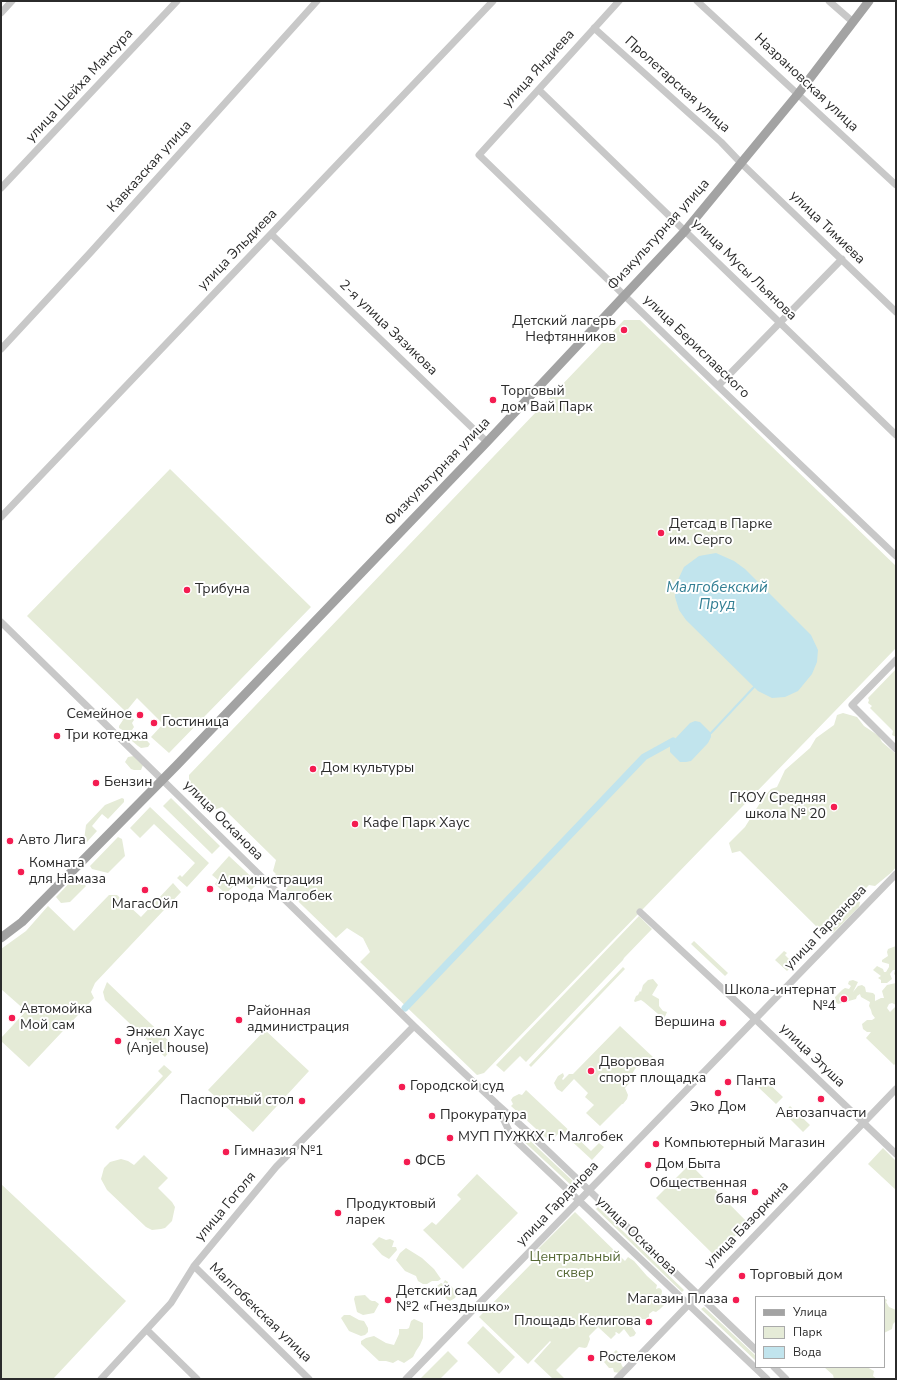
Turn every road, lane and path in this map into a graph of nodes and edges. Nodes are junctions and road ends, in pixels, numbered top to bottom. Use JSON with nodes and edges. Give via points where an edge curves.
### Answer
{"nodes":[{"id":1,"x":12,"y":1,"type":"edge"},
{"id":2,"x":177,"y":1,"type":"edge"},
{"id":3,"x":317,"y":1,"type":"edge"},
{"id":4,"x":493,"y":1,"type":"edge"},
{"id":5,"x":619,"y":1,"type":"edge"},
{"id":6,"x":697,"y":1,"type":"edge"},
{"id":7,"x":829,"y":1,"type":"edge"},
{"id":8,"x":869,"y":1,"type":"edge"},
{"id":9,"x":1,"y":13,"type":"edge"},
{"id":10,"x":853,"y":22,"type":"junction"},
{"id":11,"x":594,"y":28,"type":"junction"},
{"id":12,"x":539,"y":90,"type":"junction"},
{"id":13,"x":798,"y":94,"type":"junction"},
{"id":14,"x":479,"y":155,"type":"joint"},
{"id":15,"x":741,"y":163,"type":"junction"},
{"id":16,"x":896,"y":185,"type":"edge"},
{"id":17,"x":1,"y":188,"type":"edge"},
{"id":18,"x":685,"y":231,"type":"junction"},
{"id":19,"x":271,"y":234,"type":"junction"},
{"id":20,"x":842,"y":259,"type":"junction"},
{"id":21,"x":624,"y":296,"type":"junction"},
{"id":22,"x":896,"y":312,"type":"edge"},
{"id":23,"x":779,"y":322,"type":"junction"},
{"id":24,"x":1,"y":349,"type":"edge"},
{"id":25,"x":718,"y":386,"type":"junction"},
{"id":26,"x":896,"y":435,"type":"edge"},
{"id":27,"x":487,"y":442,"type":"junction"},
{"id":28,"x":1,"y":517,"type":"edge"},
{"id":29,"x":896,"y":556,"type":"edge"},
{"id":30,"x":1,"y":622,"type":"edge"},
{"id":31,"x":896,"y":660,"type":"edge"},
{"id":32,"x":896,"y":749,"type":"edge"},
{"id":33,"x":163,"y":779,"type":"junction"},
{"id":34,"x":896,"y":874,"type":"edge"},
{"id":35,"x":640,"y":912,"type":"dead end"},
{"id":36,"x":1,"y":938,"type":"edge"},
{"id":37,"x":755,"y":1019,"type":"junction"},
{"id":38,"x":414,"y":1026,"type":"junction"},
{"id":39,"x":896,"y":1089,"type":"edge"},
{"id":40,"x":496,"y":1104,"type":"junction"},
{"id":41,"x":863,"y":1123,"type":"junction"},
{"id":42,"x":896,"y":1154,"type":"edge"},
{"id":43,"x":589,"y":1191,"type":"junction"},
{"id":44,"x":580,"y":1201,"type":"junction"},
{"id":45,"x":194,"y":1266,"type":"junction"},
{"id":46,"x":698,"y":1295,"type":"junction"},
{"id":47,"x":689,"y":1304,"type":"junction"},
{"id":48,"x":147,"y":1330,"type":"junction"},
{"id":49,"x":755,"y":1349,"type":"edge"},
{"id":50,"x":755,"y":1367,"type":"edge"},
{"id":51,"x":756,"y":1368,"type":"edge"},
{"id":52,"x":775,"y":1368,"type":"edge"},
{"id":53,"x":101,"y":1379,"type":"edge"},
{"id":54,"x":197,"y":1379,"type":"edge"},
{"id":55,"x":309,"y":1379,"type":"edge"},
{"id":56,"x":406,"y":1379,"type":"edge"},
{"id":57,"x":616,"y":1379,"type":"edge"},
{"id":58,"x":767,"y":1379,"type":"edge"},
{"id":59,"x":786,"y":1379,"type":"edge"}],
"edges":[{"from":1,"to":9,"type":"street"},
{"from":2,"to":17,"type":"street","name":"улица Шейха Мансура"},
{"from":3,"to":24,"type":"street","name":"Кавказская улица"},
{"from":4,"to":19,"type":"street","name":"улица Эльдиева"},
{"from":5,"to":11,"type":"street","name":"улица Яндиева"},
{"from":6,"to":13,"type":"street","name":"Назрановская улица"},
{"from":7,"to":10,"type":"street"},
{"from":8,"to":10,"type":"main road","name":"Физкультурная улица"},
{"from":10,"to":13,"type":"main road","name":"Физкультурная улица"},
{"from":11,"to":12,"type":"street","name":"улица Яндиева"},
{"from":11,"to":15,"type":"street","name":"Пролетарская улица"},
{"from":12,"to":14,"type":"street","name":"улица Яндиева"},
{"from":12,"to":18,"type":"street","name":"улица Мусы Льянова"},
{"from":13,"to":15,"type":"main road","name":"Физкультурная улица"},
{"from":13,"to":16,"type":"street","name":"Назрановская улица"},
{"from":14,"to":21,"type":"street","name":"улица Бериславского"},
{"from":15,"to":18,"type":"main road","name":"Физкультурная улица"},
{"from":15,"to":20,"type":"street","name":"улица Тимиева"},
{"from":18,"to":21,"type":"main road","name":"Физкультурная улица"},
{"from":18,"to":23,"type":"street","name":"улица Мусы Льянова"},
{"from":19,"to":27,"type":"street","name":"2-я улица Зязикова"},
{"from":19,"to":28,"type":"street","name":"улица Эльдиева"},
{"from":20,"to":22,"type":"street","name":"улица Тимиева"},
{"from":20,"to":23,"type":"street"},
{"from":21,"to":25,"type":"street","name":"улица Бериславского"},
{"from":21,"to":27,"type":"main road","name":"Физкультурная улица"},
{"from":23,"to":25,"type":"street"},
{"from":23,"to":26,"type":"street","name":"улица Мусы Льянова"},
{"from":25,"to":29,"type":"street","name":"улица Бериславского"},
{"from":27,"to":33,"type":"main road","name":"Физкультурная улица"},
{"from":30,"to":33,"type":"street","name":"улица Осканова"},
{"from":31,"to":32,"type":"street","via":[[852,705]]},
{"from":33,"to":36,"type":"main road","name":"Физкультурная улица","via":[[22,922]]},
{"from":33,"to":38,"type":"street","name":"улица Осканова"},
{"from":34,"to":37,"type":"street","name":"улица Гарданова"},
{"from":35,"to":37,"type":"street","name":"улица Этуша"},
{"from":37,"to":41,"type":"street","name":"улица Этуша"},
{"from":37,"to":43,"type":"street","name":"улица Гарданова"},
{"from":38,"to":40,"type":"street","name":"улица Осканова"},
{"from":38,"to":45,"type":"street","name":"улица Гоголя","via":[[276,1167]]},
{"from":39,"to":41,"type":"street","name":"улица Базоркина"},
{"from":40,"to":43,"type":"street","name":"улица Осканова"},
{"from":40,"to":44,"type":"street","name":"улица Осканова","via":[[512,1137]]},
{"from":41,"to":42,"type":"street","name":"улица Этуша"},
{"from":41,"to":46,"type":"street","name":"улица Базоркина"},
{"from":43,"to":44,"type":"street","name":"улица Гарданова"},
{"from":43,"to":46,"type":"street","name":"улица Осканова"},
{"from":44,"to":47,"type":"street","name":"улица Осканова"},
{"from":44,"to":56,"type":"street","name":"улица Гарданова"},
{"from":45,"to":48,"type":"street","name":"улица Гоголя","via":[[171,1303]]},
{"from":45,"to":55,"type":"street","name":"Малгобекская улица"},
{"from":46,"to":47,"type":"street","name":"улица Базоркина"},
{"from":46,"to":49,"type":"street","name":"улица Осканова"},
{"from":47,"to":50,"type":"street","name":"улица Осканова"},
{"from":47,"to":57,"type":"street","name":"улица Базоркина"},
{"from":48,"to":53,"type":"street","name":"улица Гоголя"},
{"from":48,"to":54,"type":"street"},
{"from":51,"to":58,"type":"street","name":"улица Осканова"},
{"from":52,"to":59,"type":"street"}]}
